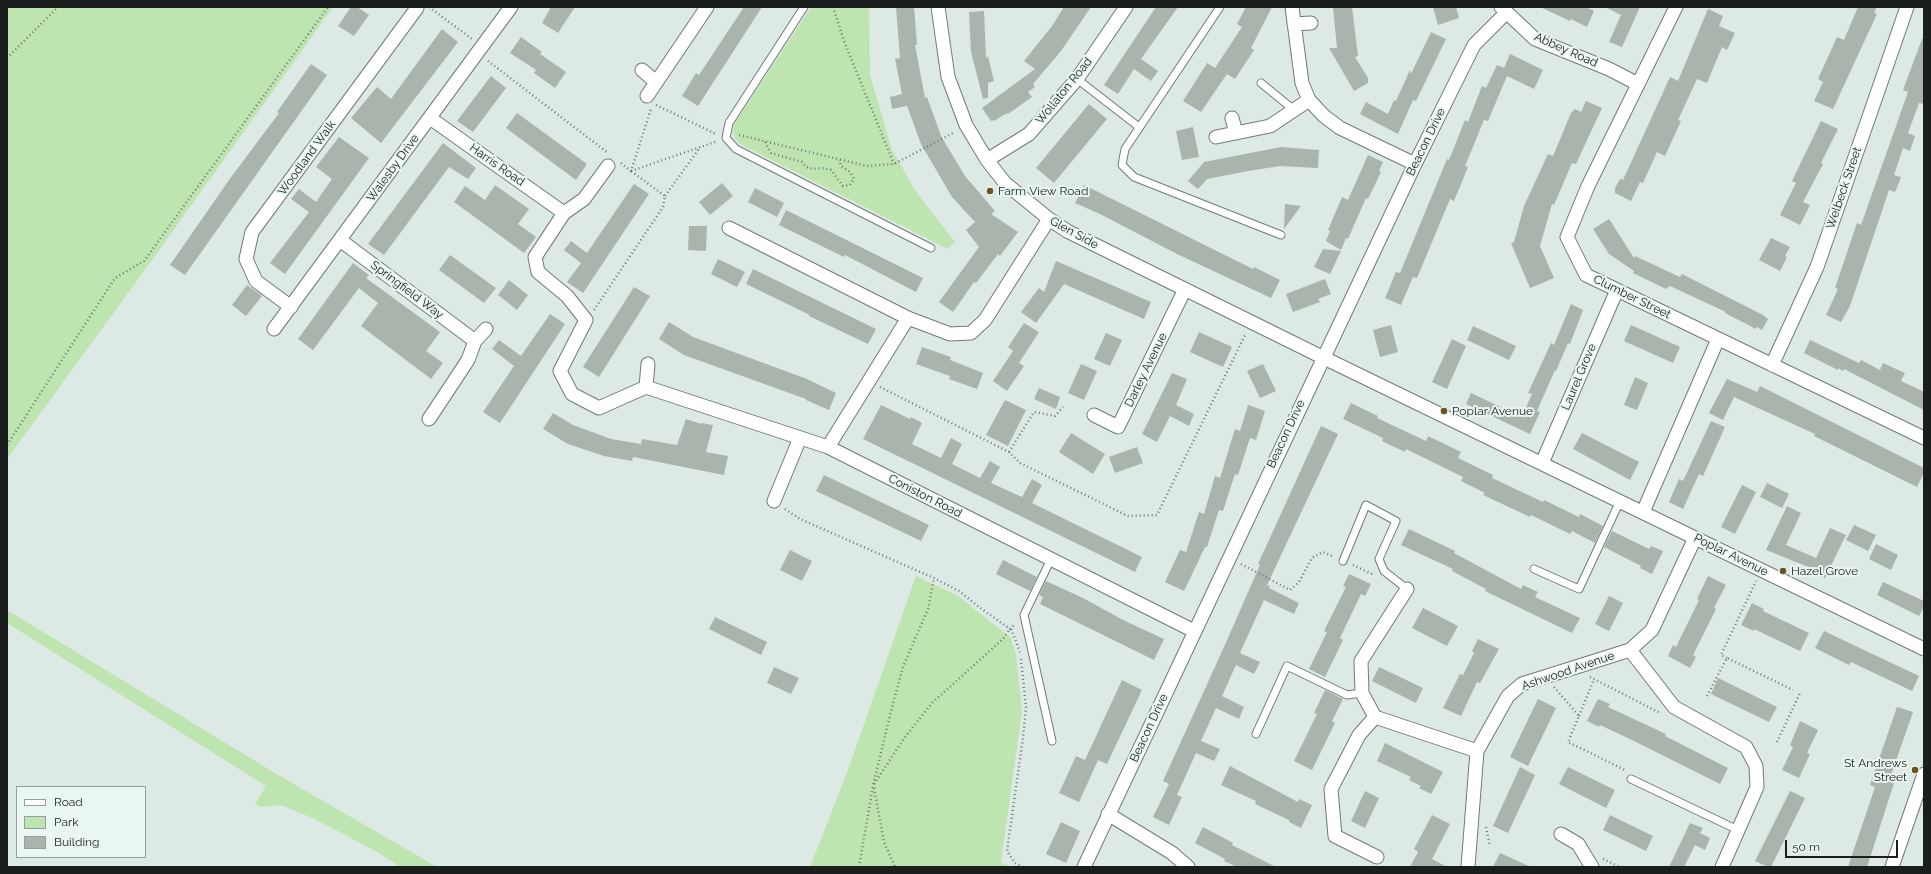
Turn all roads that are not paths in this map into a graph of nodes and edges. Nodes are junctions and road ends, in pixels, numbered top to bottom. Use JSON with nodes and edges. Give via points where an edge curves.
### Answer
{"nodes":[{"id":1,"x":511,"y":7,"type":"edge"},
{"id":2,"x":707,"y":7,"type":"edge"},
{"id":3,"x":804,"y":7,"type":"edge"},
{"id":4,"x":938,"y":7,"type":"edge"},
{"id":5,"x":1126,"y":7,"type":"edge"},
{"id":6,"x":1220,"y":7,"type":"edge"},
{"id":7,"x":1292,"y":7,"type":"edge"},
{"id":8,"x":1676,"y":7,"type":"edge"},
{"id":9,"x":1907,"y":7,"type":"edge"},
{"id":10,"x":423,"y":8,"type":"edge"},
{"id":11,"x":1504,"y":10,"type":"edge"},
{"id":12,"x":1311,"y":23,"type":"dead end"},
{"id":13,"x":1294,"y":24,"type":"junction"},
{"id":14,"x":642,"y":70,"type":"dead end"},
{"id":15,"x":1077,"y":79,"type":"junction"},
{"id":16,"x":656,"y":82,"type":"junction"},
{"id":17,"x":1261,"y":83,"type":"dead end"},
{"id":18,"x":1638,"y":84,"type":"junction"},
{"id":19,"x":647,"y":96,"type":"dead end"},
{"id":20,"x":1309,"y":100,"type":"junction"},
{"id":21,"x":1294,"y":110,"type":"junction"},
{"id":22,"x":430,"y":118,"type":"junction"},
{"id":23,"x":1232,"y":118,"type":"dead end"},
{"id":24,"x":1139,"y":127,"type":"junction"},
{"id":25,"x":1236,"y":133,"type":"junction"},
{"id":26,"x":1216,"y":137,"type":"dead end"},
{"id":27,"x":987,"y":160,"type":"junction"},
{"id":28,"x":614,"y":162,"type":"road end"},
{"id":29,"x":1415,"y":164,"type":"junction"},
{"id":30,"x":564,"y":213,"type":"junction"},
{"id":31,"x":1049,"y":219,"type":"junction"},
{"id":32,"x":729,"y":228,"type":"dead end"},
{"id":33,"x":1281,"y":235,"type":"dead end"},
{"id":34,"x":340,"y":240,"type":"junction"},
{"id":35,"x":931,"y":248,"type":"dead end"},
{"id":36,"x":1186,"y":289,"type":"junction"},
{"id":37,"x":1617,"y":290,"type":"junction"},
{"id":38,"x":291,"y":306,"type":"junction"},
{"id":39,"x":908,"y":318,"type":"junction"},
{"id":40,"x":274,"y":329,"type":"dead end"},
{"id":41,"x":486,"y":329,"type":"dead end"},
{"id":42,"x":1718,"y":338,"type":"junction"},
{"id":43,"x":475,"y":341,"type":"junction"},
{"id":44,"x":1322,"y":357,"type":"junction"},
{"id":45,"x":648,"y":364,"type":"dead end"},
{"id":46,"x":1772,"y":365,"type":"junction"},
{"id":47,"x":646,"y":387,"type":"junction"},
{"id":48,"x":1094,"y":415,"type":"dead end"},
{"id":49,"x":430,"y":419,"type":"dead end"},
{"id":50,"x":800,"y":438,"type":"junction"},
{"id":51,"x":1924,"y":438,"type":"edge"},
{"id":52,"x":828,"y":447,"type":"junction"},
{"id":53,"x":1542,"y":463,"type":"junction"},
{"id":54,"x":774,"y":501,"type":"road end"},
{"id":55,"x":1620,"y":501,"type":"junction"},
{"id":56,"x":1643,"y":512,"type":"junction"},
{"id":57,"x":1695,"y":538,"type":"junction"},
{"id":58,"x":1051,"y":559,"type":"junction"},
{"id":59,"x":1343,"y":561,"type":"road end"},
{"id":60,"x":1534,"y":569,"type":"dead end"},
{"id":61,"x":1408,"y":589,"type":"joint"},
{"id":62,"x":1194,"y":631,"type":"junction"},
{"id":63,"x":1924,"y":649,"type":"edge"},
{"id":64,"x":1630,"y":650,"type":"junction"},
{"id":65,"x":1362,"y":693,"type":"junction"},
{"id":66,"x":1374,"y":717,"type":"junction"},
{"id":67,"x":1256,"y":734,"type":"dead end"},
{"id":68,"x":1052,"y":740,"type":"dead end"},
{"id":69,"x":1477,"y":751,"type":"junction"},
{"id":70,"x":1924,"y":774,"type":"edge"},
{"id":71,"x":1631,"y":779,"type":"road end"},
{"id":72,"x":1108,"y":814,"type":"junction"},
{"id":73,"x":1738,"y":830,"type":"junction"},
{"id":74,"x":1561,"y":834,"type":"dead end"},
{"id":75,"x":1377,"y":856,"type":"dead end"},
{"id":76,"x":1597,"y":863,"type":"edge"},
{"id":77,"x":1084,"y":867,"type":"edge"},
{"id":78,"x":1188,"y":867,"type":"edge"},
{"id":79,"x":1468,"y":867,"type":"edge"},
{"id":80,"x":1722,"y":867,"type":"edge"},
{"id":81,"x":1892,"y":867,"type":"edge"}],
"edges":[{"from":1,"to":22,"type":"street","name":"Walesby Drive"},
{"from":2,"to":16,"type":"street"},
{"from":3,"to":35,"type":"lane","via":[[728,123],[726,138],[736,149]]},
{"from":4,"to":27,"type":"street","name":"Glen Side","via":[[948,77],[966,125]]},
{"from":5,"to":15,"type":"street","name":"Wollaton Road"},
{"from":6,"to":24,"type":"lane"},
{"from":7,"to":13,"type":"street"},
{"from":8,"to":18,"type":"street","name":"Clumber Street"},
{"from":9,"to":46,"type":"street","name":"Welbeck Street","via":[[1817,267]]},
{"from":10,"to":38,"type":"street","name":"Woodland Walk","via":[[252,232],[246,259],[256,281]]},
{"from":11,"to":18,"type":"street","name":"Abbey Road","via":[[1535,39],[1609,69]]},
{"from":11,"to":29,"type":"street","name":"Beacon Drive","via":[[1474,45]]},
{"from":12,"to":13,"type":"street"},
{"from":13,"to":20,"type":"street","via":[[1302,83]]},
{"from":14,"to":16,"type":"street"},
{"from":15,"to":24,"type":"lane"},
{"from":15,"to":27,"type":"street","name":"Wollaton Road","via":[[1029,134]]},
{"from":16,"to":19,"type":"street"},
{"from":17,"to":21,"type":"lane"},
{"from":18,"to":37,"type":"street","name":"Clumber Street","via":[[1588,186],[1567,237],[1586,275]]},
{"from":20,"to":21,"type":"street"},
{"from":20,"to":29,"type":"street","via":[[1340,128]]},
{"from":21,"to":25,"type":"street","via":[[1270,126]]},
{"from":22,"to":30,"type":"street","name":"Harris Road"},
{"from":22,"to":34,"type":"street","name":"Walesby Drive"},
{"from":23,"to":25,"type":"street"},
{"from":24,"to":33,"type":"lane","via":[[1125,148],[1122,165],[1134,176]]},
{"from":25,"to":26,"type":"street"},
{"from":27,"to":31,"type":"street","name":"Glen Side","via":[[1005,183]]},
{"from":28,"to":30,"type":"street","via":[[584,199]]},
{"from":29,"to":44,"type":"street","name":"Beacon Drive"},
{"from":30,"to":47,"type":"street","via":[[535,257],[538,272],[568,296],[586,320],[560,371],[572,394],[599,408]]},
{"from":31,"to":36,"type":"street","name":"Glen Side","via":[[1067,231]]},
{"from":31,"to":39,"type":"street","via":[[985,320],[971,333],[950,334]]},
{"from":32,"to":39,"type":"street"},
{"from":34,"to":38,"type":"street","name":"Walesby Drive"},
{"from":34,"to":43,"type":"street","name":"Springfield Way"},
{"from":36,"to":44,"type":"street","name":"Glen Side"},
{"from":36,"to":48,"type":"street","name":"Darley Avenue","via":[[1118,427]]},
{"from":37,"to":42,"type":"street","name":"Clumber Street"},
{"from":37,"to":53,"type":"street","name":"Laurel Grove"},
{"from":38,"to":40,"type":"street","name":"Walesby Drive"},
{"from":39,"to":52,"type":"street"},
{"from":41,"to":43,"type":"street"},
{"from":42,"to":46,"type":"street","name":"Clumber Street"},
{"from":42,"to":56,"type":"street"},
{"from":43,"to":49,"type":"street","via":[[468,360]]},
{"from":44,"to":53,"type":"street","name":"Poplar Avenue"},
{"from":44,"to":62,"type":"street","name":"Beacon Drive"},
{"from":45,"to":47,"type":"street"},
{"from":46,"to":51,"type":"street","name":"Clumber Street"},
{"from":47,"to":50,"type":"street","name":"Coniston Road"},
{"from":50,"to":52,"type":"street","name":"Coniston Road"},
{"from":50,"to":54,"type":"street"},
{"from":52,"to":58,"type":"street","name":"Coniston Road"},
{"from":53,"to":55,"type":"street","name":"Poplar Avenue"},
{"from":55,"to":56,"type":"street","name":"Poplar Avenue"},
{"from":55,"to":60,"type":"lane","via":[[1579,589]]},
{"from":56,"to":57,"type":"street","name":"Poplar Avenue"},
{"from":57,"to":63,"type":"street","name":"Poplar Avenue"},
{"from":57,"to":64,"type":"street","name":"Ashwood Avenue","via":[[1652,630]]},
{"from":58,"to":62,"type":"street","name":"Coniston Road"},
{"from":58,"to":68,"type":"lane","via":[[1024,615]]},
{"from":59,"to":61,"type":"lane","via":[[1366,506],[1396,521],[1379,558],[1384,572]]},
{"from":61,"to":65,"type":"street","via":[[1361,661]]},
{"from":62,"to":72,"type":"street","name":"Beacon Drive"},
{"from":64,"to":69,"type":"street","name":"Ashwood Avenue","via":[[1522,684],[1508,696]]},
{"from":64,"to":73,"type":"street","via":[[1674,707],[1746,748],[1756,766],[1757,787]]},
{"from":65,"to":66,"type":"street"},
{"from":65,"to":67,"type":"lane","via":[[1347,695],[1287,666]]},
{"from":66,"to":69,"type":"street"},
{"from":66,"to":75,"type":"street","via":[[1359,735],[1331,789],[1335,836]]},
{"from":69,"to":79,"type":"street","name":"Ashwood Avenue"},
{"from":70,"to":81,"type":"street"},
{"from":71,"to":73,"type":"lane"},
{"from":72,"to":77,"type":"street","name":"Beacon Drive"},
{"from":72,"to":78,"type":"street","via":[[1172,853]]},
{"from":73,"to":80,"type":"street"},
{"from":74,"to":76,"type":"street","via":[[1578,844]]}]}
